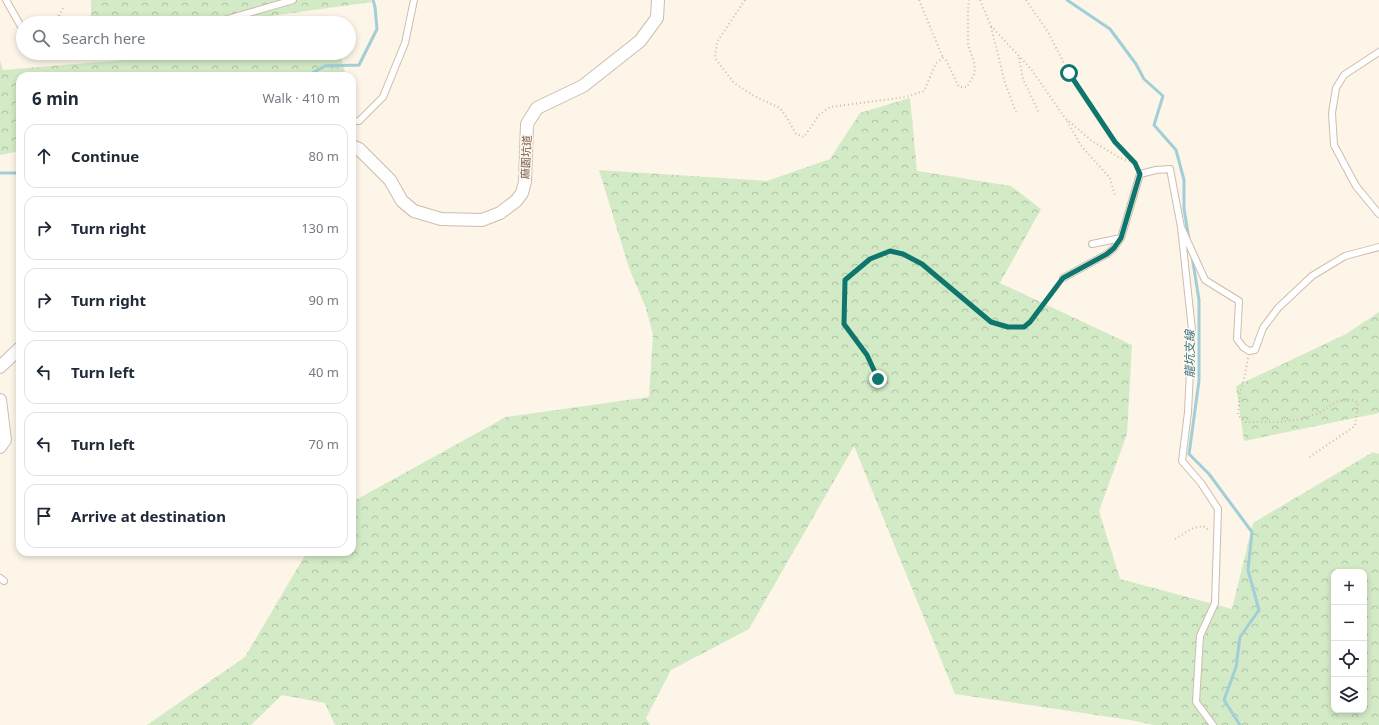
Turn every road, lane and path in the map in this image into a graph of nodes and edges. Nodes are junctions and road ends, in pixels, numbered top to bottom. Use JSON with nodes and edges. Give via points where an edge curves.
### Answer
{"nodes":[{"id":1,"x":6,"y":0,"type":"edge"},
{"id":2,"x":293,"y":0,"type":"edge"},
{"id":3,"x":414,"y":0,"type":"edge"},
{"id":4,"x":658,"y":0,"type":"edge"},
{"id":5,"x":745,"y":0,"type":"edge"},
{"id":6,"x":919,"y":0,"type":"edge"},
{"id":7,"x":969,"y":0,"type":"edge"},
{"id":8,"x":980,"y":0,"type":"edge"},
{"id":9,"x":1026,"y":0,"type":"edge"},
{"id":10,"x":64,"y":6,"type":"dead end"},
{"id":11,"x":59,"y":16,"type":"edge"},
{"id":12,"x":238,"y":16,"type":"edge"},
{"id":13,"x":16,"y":18,"type":"edge"},
{"id":14,"x":991,"y":26,"type":"junction"},
{"id":15,"x":1379,"y":52,"type":"edge"},
{"id":16,"x":1019,"y":56,"type":"junction"},
{"id":17,"x":943,"y":58,"type":"junction"},
{"id":18,"x":1016,"y":112,"type":"dead end"},
{"id":19,"x":1039,"y":113,"type":"dead end"},
{"id":20,"x":1065,"y":118,"type":"junction"},
{"id":21,"x":356,"y":120,"type":"edge"},
{"id":22,"x":356,"y":148,"type":"edge"},
{"id":23,"x":1135,"y":163,"type":"junction"},
{"id":24,"x":1140,"y":174,"type":"junction"},
{"id":25,"x":1115,"y":196,"type":"dead end"},
{"id":26,"x":1379,"y":214,"type":"edge"},
{"id":27,"x":1181,"y":227,"type":"junction"},
{"id":28,"x":1121,"y":238,"type":"junction"},
{"id":29,"x":1092,"y":244,"type":"dead end"},
{"id":30,"x":1379,"y":247,"type":"edge"},
{"id":31,"x":1063,"y":278,"type":"joint"},
{"id":32,"x":1249,"y":351,"type":"junction"},
{"id":33,"x":16,"y":352,"type":"edge"},
{"id":34,"x":0,"y":367,"type":"edge"},
{"id":35,"x":878,"y":379,"type":"dead end"},
{"id":36,"x":0,"y":400,"type":"edge"},
{"id":37,"x":0,"y":447,"type":"edge"},
{"id":38,"x":1308,"y":458,"type":"dead end"},
{"id":39,"x":1216,"y":535,"type":"junction"},
{"id":40,"x":1175,"y":539,"type":"dead end"},
{"id":41,"x":1213,"y":725,"type":"edge"}],
"edges":[{"from":1,"to":13,"type":"lane"},
{"from":2,"to":12,"type":"lane"},
{"from":3,"to":21,"type":"lane","via":[[405,43],[383,97]]},
{"from":4,"to":22,"type":"street","name":"麻園坑道","via":[[657,18],[640,41],[583,86],[537,108],[527,124],[525,182],[522,193],[500,213],[482,220],[441,219],[414,211],[402,201],[390,180]]},
{"from":5,"to":17,"type":"path","via":[[717,42],[715,58],[734,83],[780,108],[796,134],[804,137],[819,115],[830,107],[906,97],[924,91],[936,63]]},
{"from":6,"to":17,"type":"path"},
{"from":7,"to":17,"type":"path","via":[[968,45],[975,73],[967,87],[959,87]]},
{"from":8,"to":14,"type":"path"},
{"from":9,"to":23,"type":"path","via":[[1048,32],[1069,73],[1115,142]]},
{"from":10,"to":11,"type":"path"},
{"from":14,"to":16,"type":"path"},
{"from":14,"to":18,"type":"path","via":[[1005,83]]},
{"from":15,"to":26,"type":"lane","via":[[1344,75],[1336,88],[1332,113],[1334,145],[1356,186]]},
{"from":16,"to":19,"type":"path","via":[[1024,79]]},
{"from":16,"to":20,"type":"path"},
{"from":20,"to":23,"type":"path","via":[[1092,141],[1120,158]]},
{"from":20,"to":25,"type":"path","via":[[1082,147],[1110,178]]},
{"from":23,"to":24,"type":"path"},
{"from":24,"to":27,"type":"lane","via":[[1170,169]]},
{"from":24,"to":28,"type":"lane"},
{"from":27,"to":32,"type":"lane","via":[[1205,280],[1239,301],[1237,339]]},
{"from":27,"to":39,"type":"lane","via":[[1192,330],[1188,412],[1182,461],[1218,509]]},
{"from":28,"to":29,"type":"lane"},
{"from":28,"to":31,"type":"lane","via":[[1107,254]]},
{"from":30,"to":32,"type":"lane","via":[[1345,256],[1312,276],[1278,308],[1263,328],[1255,350]]},
{"from":31,"to":35,"type":"path","via":[[1030,322],[1024,327],[1008,327],[991,322],[922,264],[903,254],[890,251],[870,259],[845,280],[844,324],[867,355]]},
{"from":32,"to":38,"type":"path","via":[[1238,415],[1245,422],[1302,419],[1319,413],[1338,401],[1352,399],[1358,404],[1355,426]]},
{"from":33,"to":34,"type":"street"},
{"from":36,"to":37,"type":"street","via":[[5,440]]},
{"from":39,"to":40,"type":"path","via":[[1203,526],[1192,528]]},
{"from":39,"to":41,"type":"lane","via":[[1215,603],[1200,636],[1196,702]]}]}
